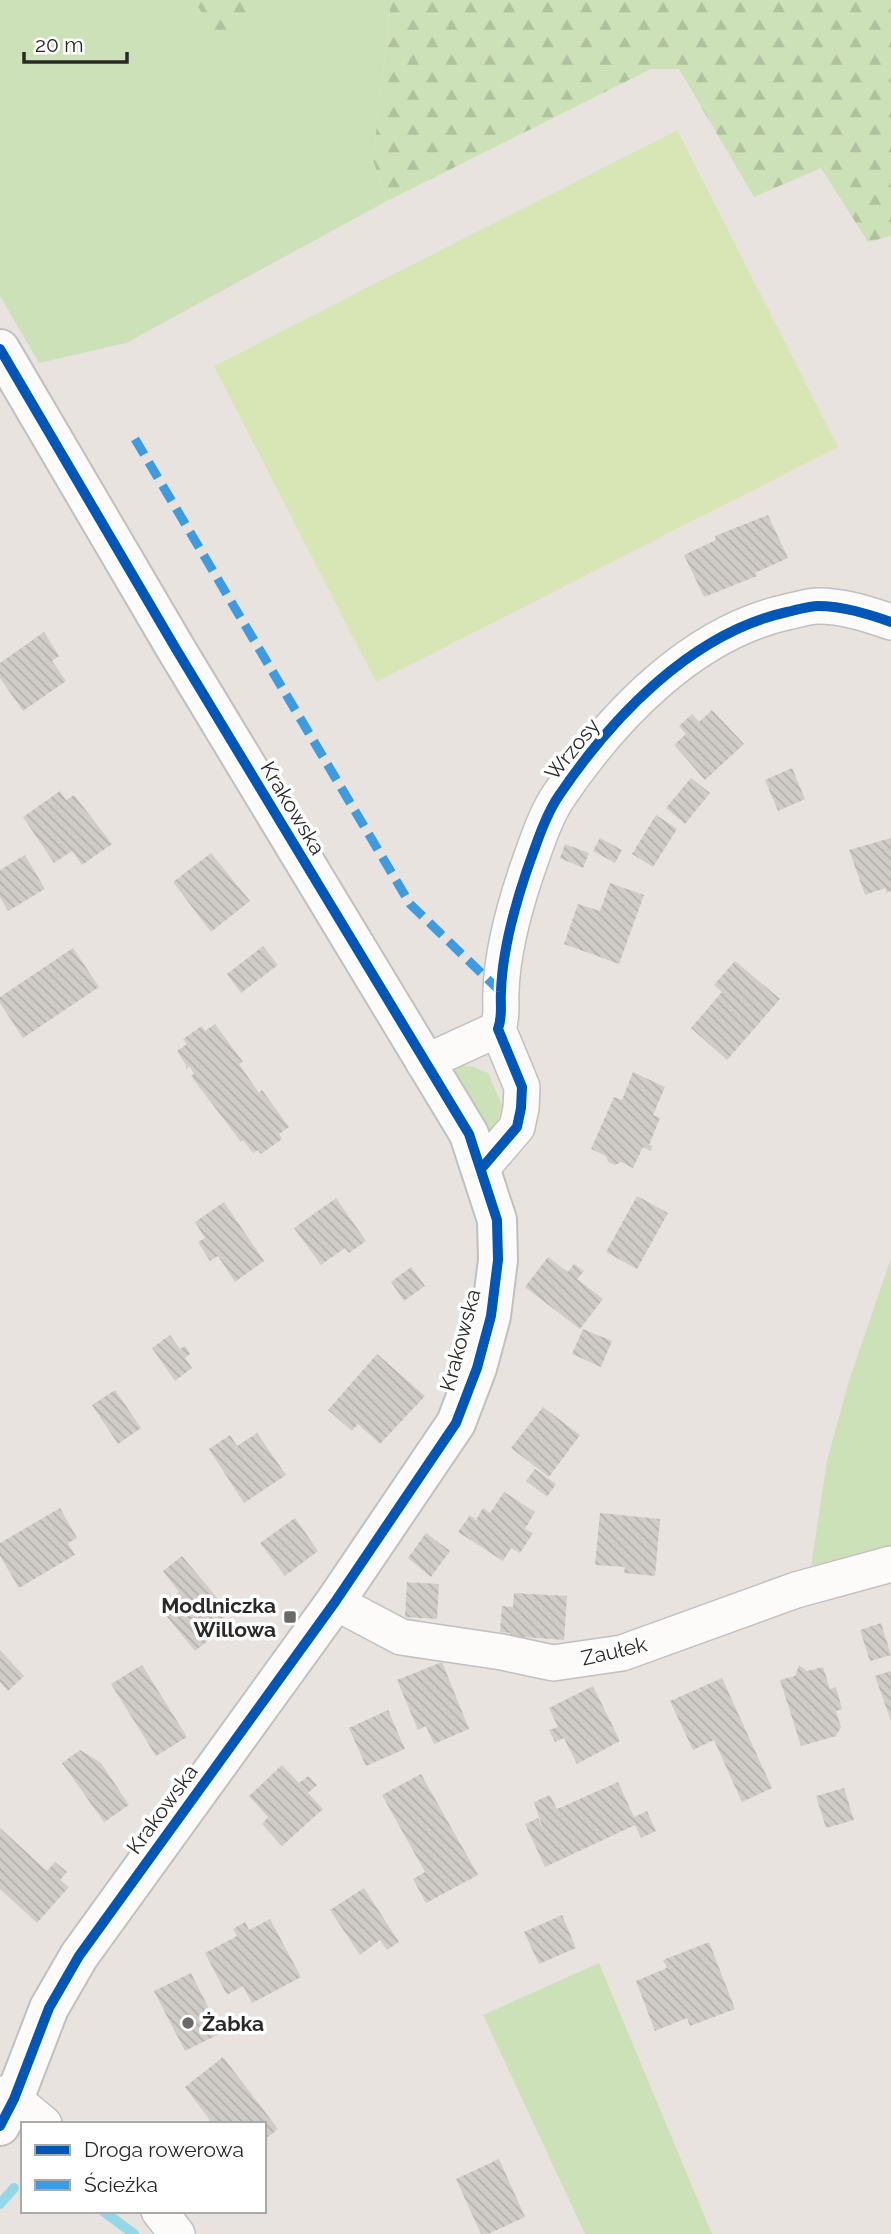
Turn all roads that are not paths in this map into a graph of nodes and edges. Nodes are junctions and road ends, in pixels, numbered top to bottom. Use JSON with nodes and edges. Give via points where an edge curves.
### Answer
{"nodes":[{"id":1,"x":0,"y":349,"type":"edge"},
{"id":2,"x":891,"y":622,"type":"edge"},
{"id":3,"x":498,"y":1029,"type":"junction"},
{"id":4,"x":424,"y":1063,"type":"junction"},
{"id":5,"x":481,"y":1169,"type":"junction"},
{"id":6,"x":891,"y":1564,"type":"edge"},
{"id":7,"x":335,"y":1602,"type":"junction"},
{"id":8,"x":5,"y":2106,"type":"edge"},
{"id":9,"x":40,"y":2122,"type":"edge"},
{"id":10,"x":161,"y":2213,"type":"edge"},
{"id":11,"x":177,"y":2234,"type":"edge"}],
"edges":[{"from":1,"to":4,"type":"street","name":"Krakowska"},
{"from":2,"to":3,"type":"street","name":"Wrzosy","via":[[817,606],[760,618],[685,659],[641,698],[558,796],[523,886],[509,940]]},
{"from":3,"to":4,"type":"street"},
{"from":3,"to":5,"type":"street","name":"Wrzosy","via":[[522,1087],[521,1108],[517,1127]]},
{"from":4,"to":5,"type":"street","name":"Krakowska","via":[[469,1134]]},
{"from":5,"to":7,"type":"street","name":"Krakowska","via":[[497,1220],[498,1260],[491,1316],[477,1368],[456,1423]]},
{"from":6,"to":7,"type":"street","name":"Zaułek","via":[[796,1590],[622,1653],[553,1663],[401,1637]]},
{"from":7,"to":8,"type":"street","name":"Krakowska","via":[[79,1956],[49,2008]]},
{"from":8,"to":9,"type":"street"},
{"from":10,"to":11,"type":"street"}]}
